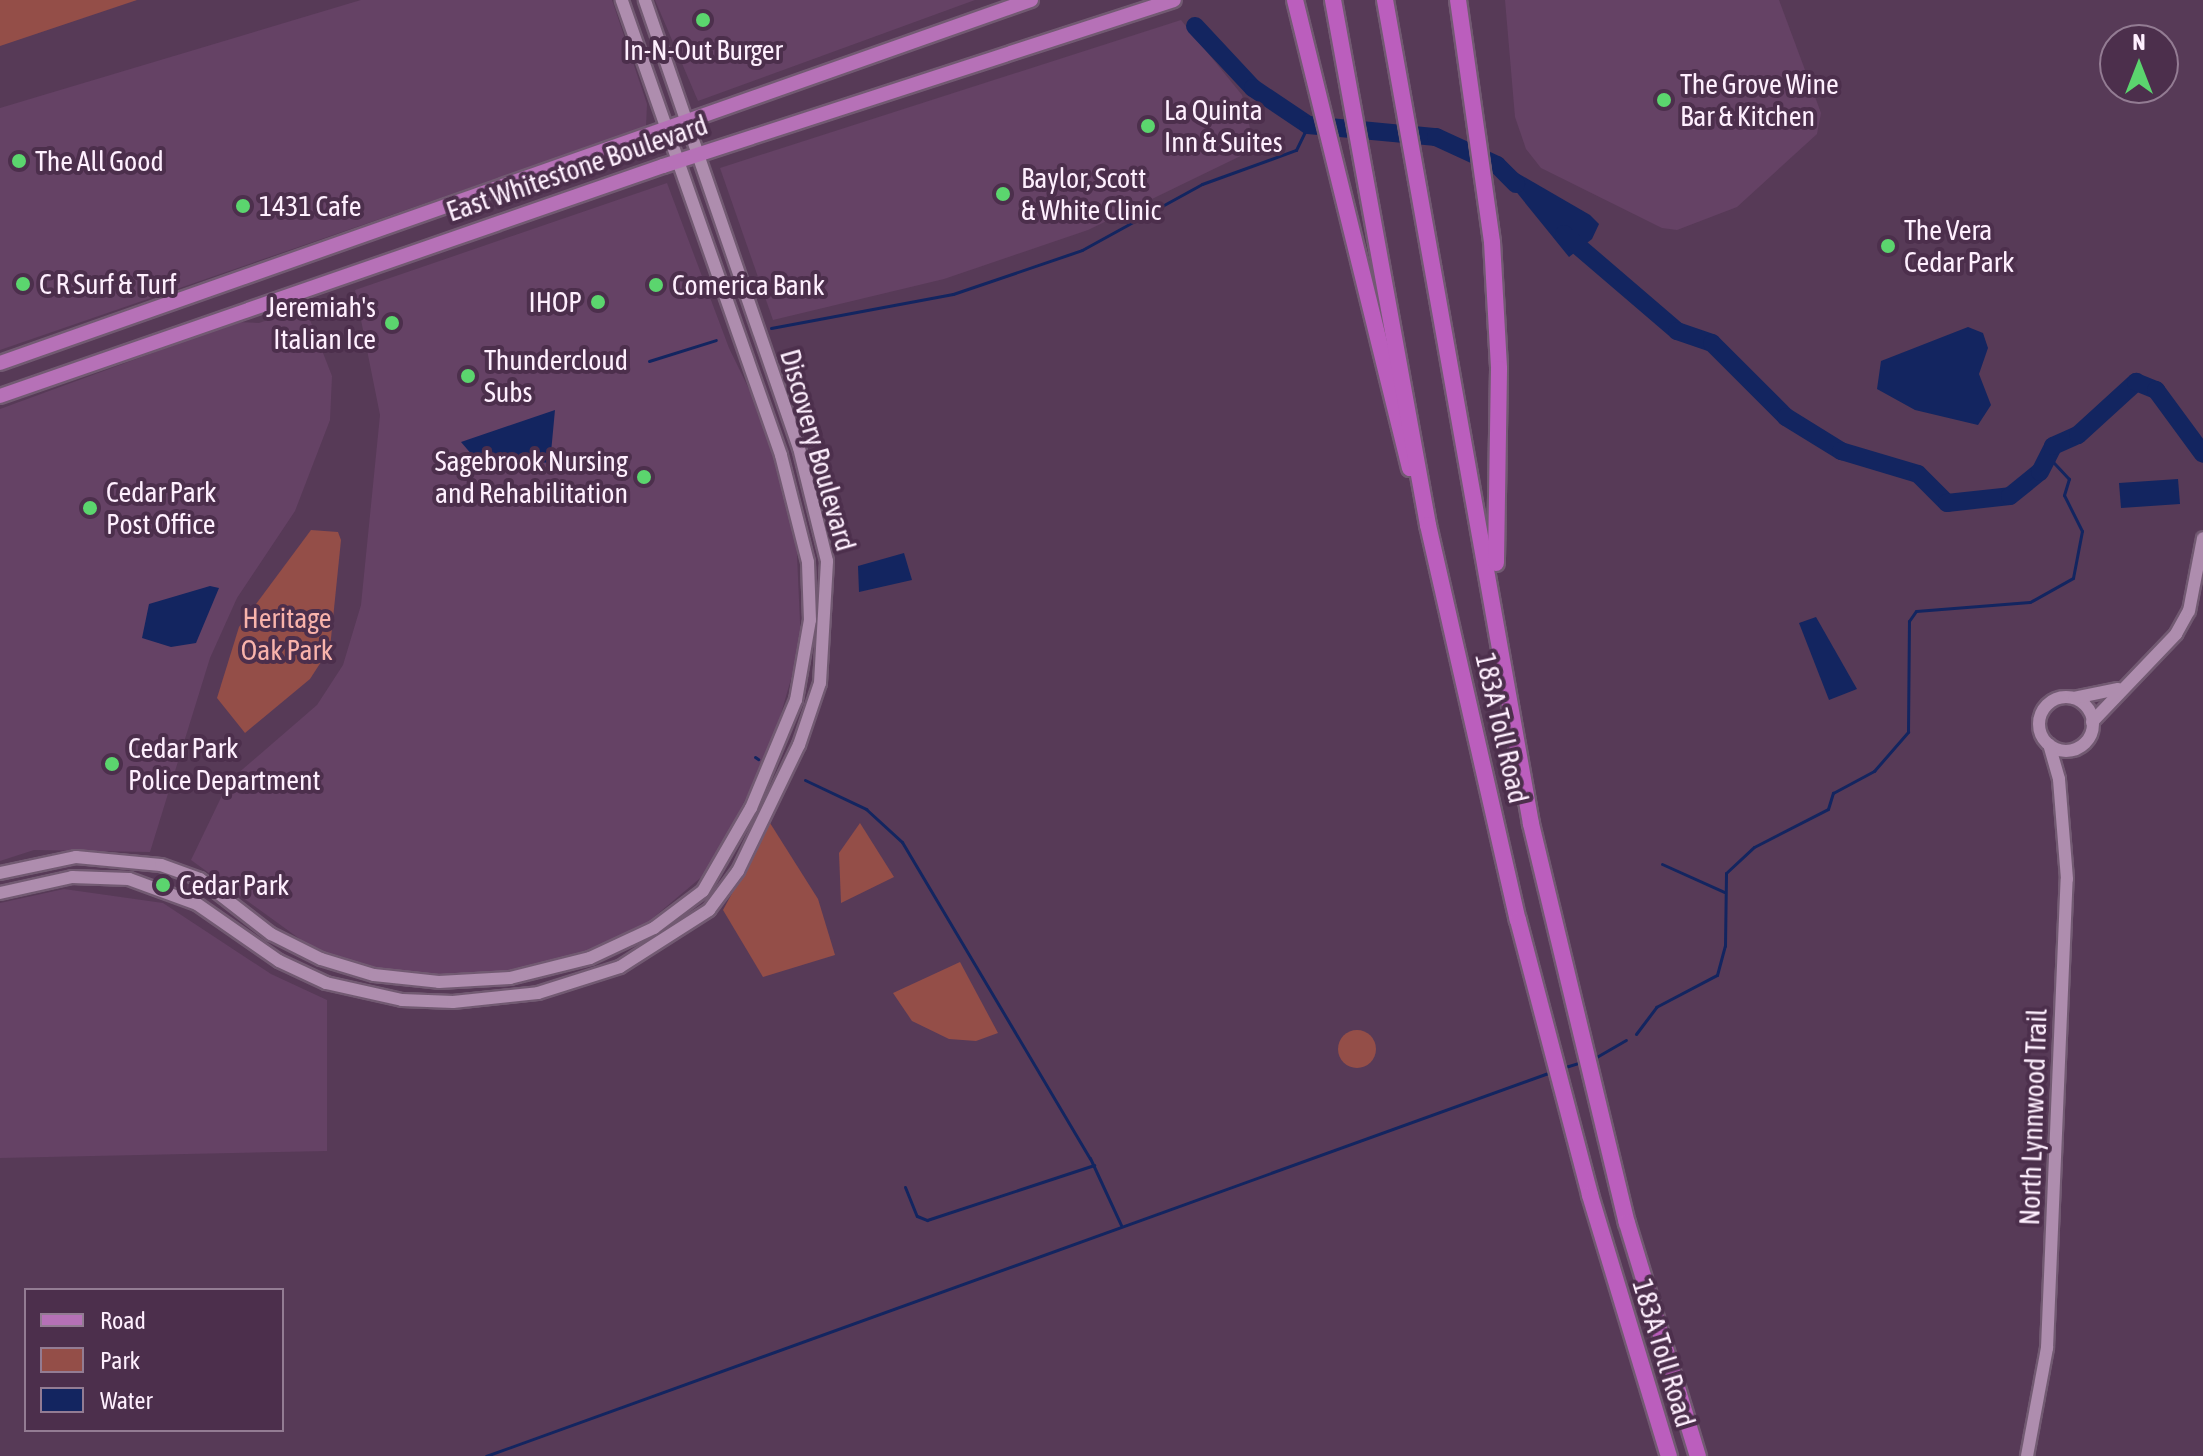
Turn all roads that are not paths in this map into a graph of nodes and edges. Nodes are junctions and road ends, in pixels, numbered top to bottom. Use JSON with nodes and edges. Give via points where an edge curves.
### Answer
{"nodes":[{"id":1,"x":622,"y":0,"type":"edge"},
{"id":2,"x":645,"y":0,"type":"edge"},
{"id":3,"x":1031,"y":0,"type":"edge"},
{"id":4,"x":1174,"y":0,"type":"edge"},
{"id":5,"x":1333,"y":0,"type":"edge"},
{"id":6,"x":1385,"y":0,"type":"edge"},
{"id":7,"x":1458,"y":0,"type":"edge"},
{"id":8,"x":1294,"y":2,"type":"edge"},
{"id":9,"x":688,"y":126,"type":"junction"},
{"id":10,"x":668,"y":133,"type":"junction"},
{"id":11,"x":697,"y":155,"type":"junction"},
{"id":12,"x":678,"y":161,"type":"junction"},
{"id":13,"x":0,"y":363,"type":"edge"},
{"id":14,"x":0,"y":396,"type":"edge"},
{"id":15,"x":1428,"y":525,"type":"junction"},
{"id":16,"x":2203,"y":538,"type":"edge"},
{"id":17,"x":1495,"y":596,"type":"junction"},
{"id":18,"x":2118,"y":689,"type":"junction"},
{"id":19,"x":2072,"y":698,"type":"junction"},
{"id":20,"x":2092,"y":722,"type":"junction"},
{"id":21,"x":2049,"y":744,"type":"junction"},
{"id":22,"x":2075,"y":749,"type":"junction"},
{"id":23,"x":2059,"y":779,"type":"junction"},
{"id":24,"x":0,"y":873,"type":"edge"},
{"id":25,"x":0,"y":893,"type":"edge"},
{"id":26,"x":1669,"y":1456,"type":"edge"},
{"id":27,"x":1698,"y":1456,"type":"edge"},
{"id":28,"x":2027,"y":1456,"type":"edge"}],
"edges":[{"from":1,"to":10,"type":"street","name":"Discovery Boulevard"},
{"from":2,"to":9,"type":"street","name":"Discovery Boulevard"},
{"from":3,"to":9,"type":"main road","name":"East Whitestone Boulevard"},
{"from":4,"to":11,"type":"main road","name":"East Whitestone Boulevard"},
{"from":5,"to":15,"type":"highway","name":"183A Toll Road"},
{"from":6,"to":17,"type":"highway","name":"183A Toll Road"},
{"from":7,"to":17,"type":"highway","via":[[1492,242],[1499,369]]},
{"from":8,"to":15,"type":"highway"},
{"from":9,"to":10,"type":"main road","name":"East Whitestone Boulevard"},
{"from":9,"to":11,"type":"street","name":"Discovery Boulevard"},
{"from":10,"to":12,"type":"street","name":"Discovery Boulevard"},
{"from":10,"to":13,"type":"main road","name":"East Whitestone Boulevard"},
{"from":11,"to":12,"type":"main road","name":"East Whitestone Boulevard"},
{"from":11,"to":25,"type":"street","name":"Discovery Boulevard","via":[[799,448],[825,550],[829,603],[823,668],[799,745],[738,871],[709,910],[647,953],[581,982],[453,1002],[402,1000],[326,983],[279,961],[197,904],[129,879],[72,877]]},
{"from":12,"to":14,"type":"main road","name":"East Whitestone Boulevard"},
{"from":12,"to":24,"type":"street","name":"Discovery Boulevard","via":[[781,455],[810,594],[796,700],[751,808],[703,891],[654,928],[590,958],[510,978],[439,982],[374,975],[321,959],[271,934],[200,879],[161,865],[76,857]]},
{"from":15,"to":26,"type":"highway","name":"183A Toll Road","via":[[1547,1036]]},
{"from":16,"to":18,"type":"street","via":[[2189,611],[2176,634]]},
{"from":17,"to":27,"type":"highway","name":"183A Toll Road","via":[[1531,824],[1578,1029],[1654,1315]]},
{"from":18,"to":19,"type":"street"},
{"from":18,"to":20,"type":"street"},
{"from":19,"to":20,"type":"street"},
{"from":19,"to":21,"type":"street","via":[[2042,711],[2039,729]]},
{"from":20,"to":22,"type":"street"},
{"from":21,"to":22,"type":"street"},
{"from":21,"to":23,"type":"street","name":"North Lynnwood Trail"},
{"from":22,"to":23,"type":"street"},
{"from":23,"to":28,"type":"street","name":"North Lynnwood Trail","via":[[2067,879],[2050,1295],[2043,1390]]}]}
